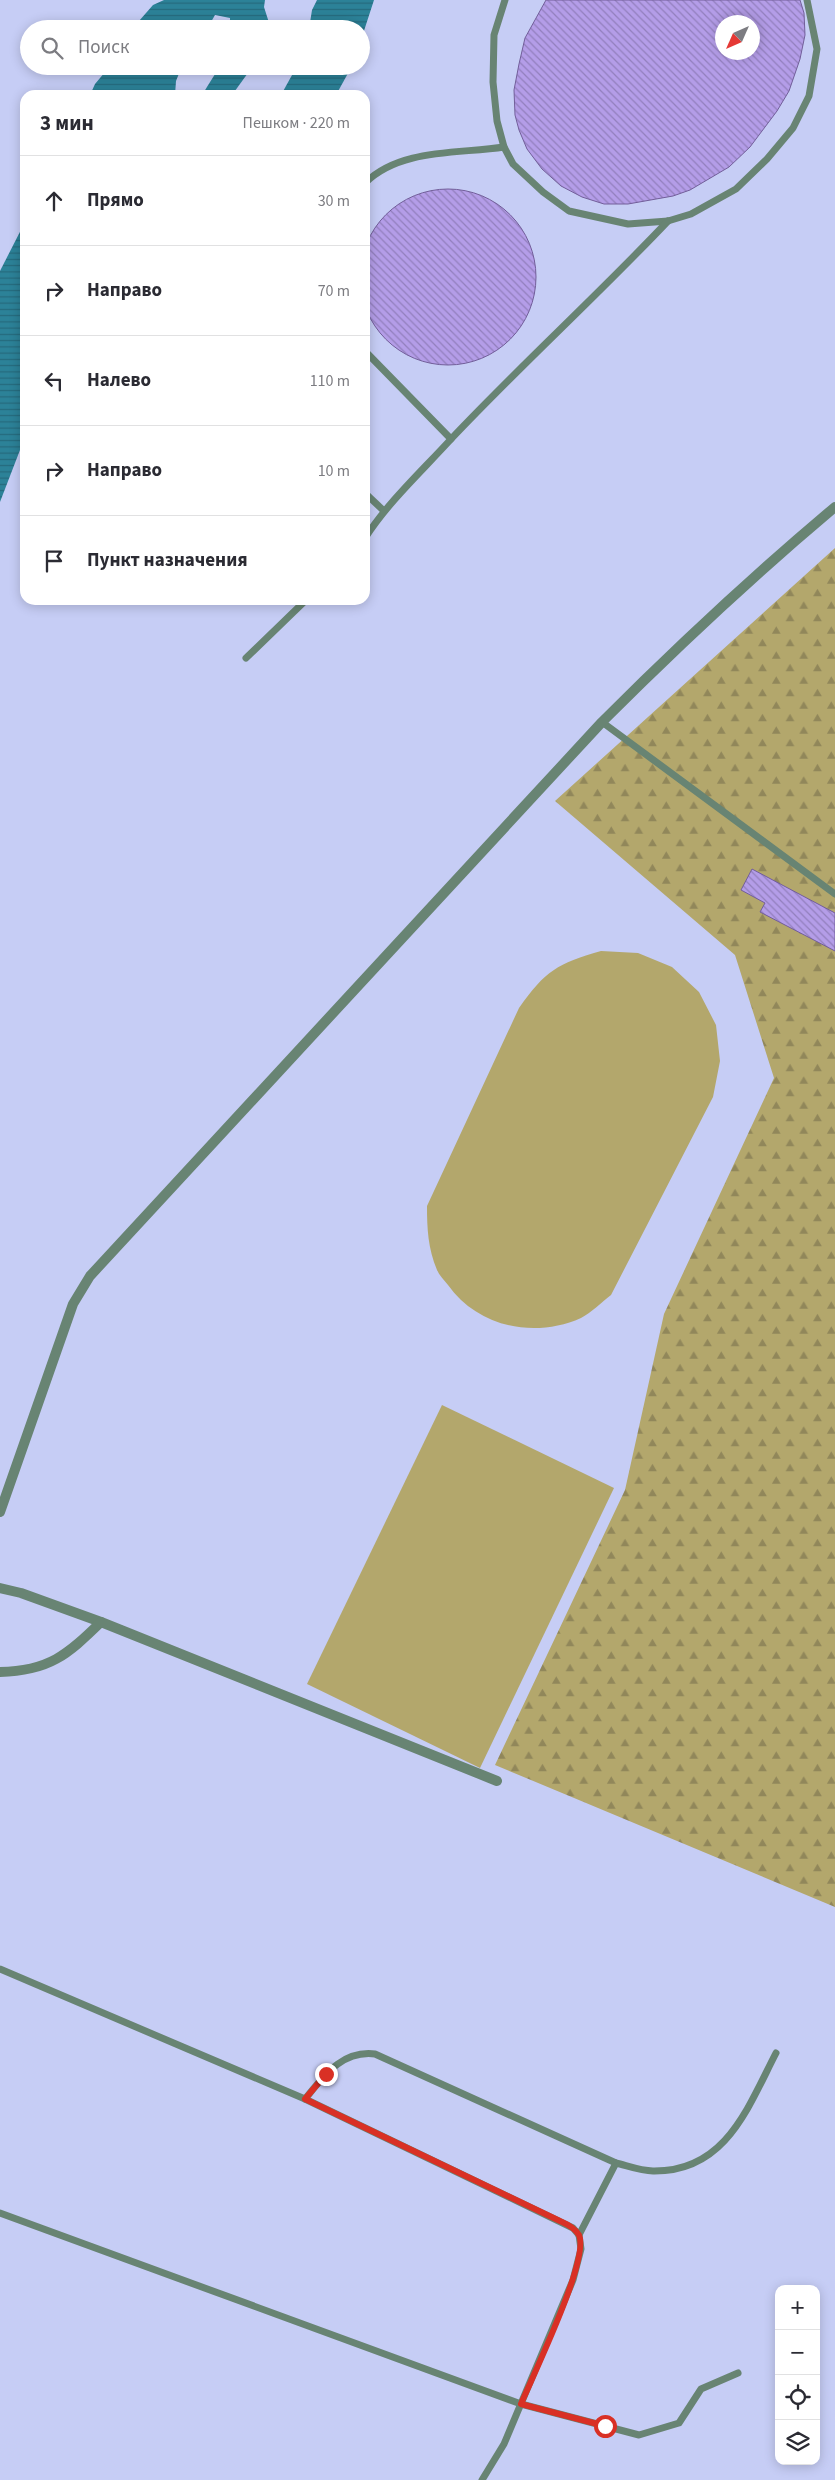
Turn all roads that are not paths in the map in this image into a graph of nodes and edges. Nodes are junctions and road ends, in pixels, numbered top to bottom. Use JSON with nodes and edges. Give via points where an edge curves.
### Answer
{"nodes":[{"id":1,"x":505,"y":0,"type":"edge"},
{"id":2,"x":808,"y":0,"type":"edge"},
{"id":3,"x":504,"y":148,"type":"junction"},
{"id":4,"x":370,"y":179,"type":"edge"},
{"id":5,"x":668,"y":221,"type":"junction"},
{"id":6,"x":370,"y":356,"type":"edge"},
{"id":7,"x":451,"y":439,"type":"junction"},
{"id":8,"x":370,"y":498,"type":"edge"},
{"id":9,"x":835,"y":507,"type":"edge"},
{"id":10,"x":384,"y":511,"type":"junction"},
{"id":11,"x":370,"y":531,"type":"edge"},
{"id":12,"x":301,"y":605,"type":"edge"},
{"id":13,"x":246,"y":658,"type":"dead end"},
{"id":14,"x":602,"y":722,"type":"junction"},
{"id":15,"x":835,"y":894,"type":"edge"},
{"id":16,"x":0,"y":1512,"type":"edge"},
{"id":17,"x":0,"y":1588,"type":"edge"},
{"id":18,"x":101,"y":1622,"type":"junction"},
{"id":19,"x":0,"y":1672,"type":"edge"},
{"id":20,"x":497,"y":1781,"type":"dead end"},
{"id":21,"x":0,"y":1969,"type":"edge"},
{"id":22,"x":776,"y":2053,"type":"dead end"},
{"id":23,"x":305,"y":2099,"type":"junction"},
{"id":24,"x":616,"y":2163,"type":"junction"},
{"id":25,"x":0,"y":2213,"type":"edge"},
{"id":26,"x":579,"y":2235,"type":"junction"},
{"id":27,"x":738,"y":2373,"type":"dead end"},
{"id":28,"x":521,"y":2404,"type":"junction"},
{"id":29,"x":482,"y":2480,"type":"edge"}],
"edges":[{"from":1,"to":3,"type":"lane","via":[[494,35],[493,82]]},
{"from":2,"to":5,"type":"lane","via":[[817,49],[810,96],[793,128],[736,189],[691,214]]},
{"from":3,"to":4,"type":"lane","via":[[416,157],[391,164]]},
{"from":3,"to":5,"type":"lane","via":[[513,164],[569,211],[628,224]]},
{"from":5,"to":7,"type":"lane"},
{"from":6,"to":7,"type":"lane"},
{"from":7,"to":10,"type":"lane"},
{"from":8,"to":10,"type":"lane"},
{"from":9,"to":14,"type":"street","via":[[759,571]]},
{"from":10,"to":11,"type":"lane"},
{"from":12,"to":13,"type":"lane"},
{"from":14,"to":15,"type":"lane"},
{"from":14,"to":16,"type":"street","via":[[90,1276],[73,1304]]},
{"from":17,"to":18,"type":"street"},
{"from":18,"to":19,"type":"street","via":[[71,1652],[50,1664],[21,1672]]},
{"from":18,"to":20,"type":"street"},
{"from":21,"to":23,"type":"lane"},
{"from":22,"to":24,"type":"lane","via":[[740,2124],[714,2151],[692,2164],[668,2171],[651,2171]]},
{"from":23,"to":24,"type":"lane","via":[[346,2057],[361,2052],[375,2054]]},
{"from":23,"to":26,"type":"lane","via":[[560,2221]]},
{"from":24,"to":26,"type":"lane"},
{"from":25,"to":28,"type":"lane"},
{"from":26,"to":28,"type":"lane","via":[[581,2249],[573,2280]]},
{"from":27,"to":28,"type":"lane","via":[[700,2389],[680,2423],[639,2435]]},
{"from":28,"to":29,"type":"lane","via":[[504,2444]]}]}
